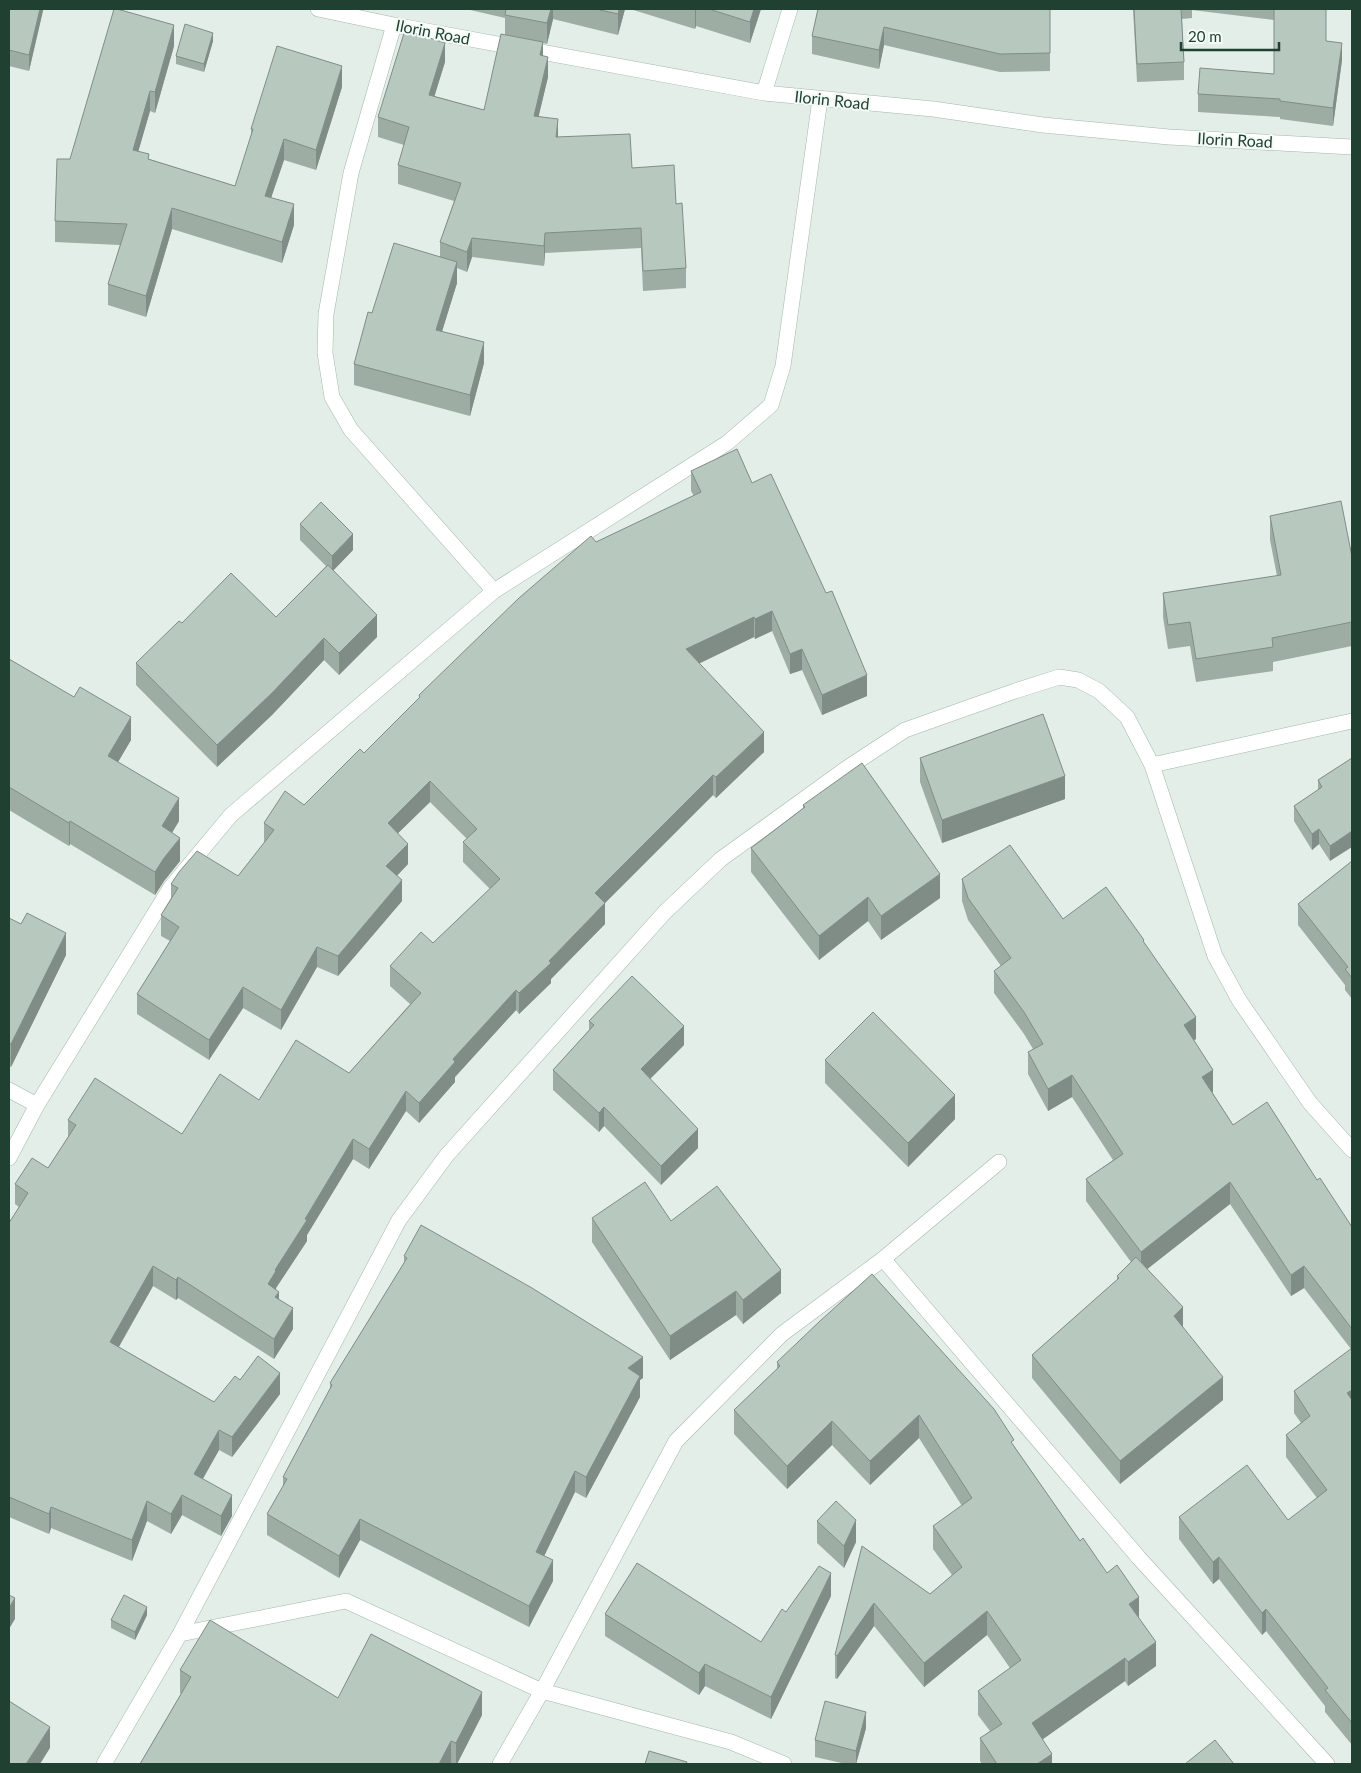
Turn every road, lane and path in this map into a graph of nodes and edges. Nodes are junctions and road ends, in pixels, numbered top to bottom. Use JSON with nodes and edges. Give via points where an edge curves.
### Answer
{"nodes":[{"id":1,"x":318,"y":9,"type":"edge"},
{"id":2,"x":790,"y":9,"type":"edge"},
{"id":3,"x":394,"y":25,"type":"junction"},
{"id":4,"x":764,"y":93,"type":"junction"},
{"id":5,"x":820,"y":99,"type":"junction"},
{"id":6,"x":1352,"y":147,"type":"edge"},
{"id":7,"x":494,"y":591,"type":"junction"},
{"id":8,"x":1352,"y":721,"type":"edge"},
{"id":9,"x":1152,"y":765,"type":"junction"},
{"id":10,"x":9,"y":1090,"type":"edge"},
{"id":11,"x":37,"y":1105,"type":"junction"},
{"id":12,"x":1352,"y":1150,"type":"edge"},
{"id":13,"x":9,"y":1158,"type":"edge"},
{"id":14,"x":999,"y":1162,"type":"dead end"},
{"id":15,"x":884,"y":1259,"type":"junction"},
{"id":16,"x":180,"y":1634,"type":"junction"},
{"id":17,"x":542,"y":1690,"type":"junction"},
{"id":18,"x":104,"y":1764,"type":"edge"},
{"id":19,"x":500,"y":1764,"type":"edge"},
{"id":20,"x":784,"y":1764,"type":"edge"},
{"id":21,"x":1327,"y":1764,"type":"edge"}],
"edges":[{"from":1,"to":3,"type":"street","name":"Ilorin Road"},
{"from":2,"to":4,"type":"street"},
{"from":3,"to":4,"type":"street","name":"Ilorin Road"},
{"from":3,"to":7,"type":"street","via":[[351,173],[326,314],[326,353],[332,397],[351,430]]},
{"from":4,"to":5,"type":"street","name":"Ilorin Road"},
{"from":5,"to":6,"type":"street","name":"Ilorin Road","via":[[1169,137]]},
{"from":5,"to":7,"type":"street","via":[[783,366],[771,405],[726,443]]},
{"from":7,"to":11,"type":"street","via":[[231,815],[171,886]]},
{"from":8,"to":9,"type":"street"},
{"from":9,"to":12,"type":"street","via":[[1215,956],[1238,1000],[1310,1103]]},
{"from":9,"to":16,"type":"street","via":[[1127,717],[1099,691],[1078,680],[1059,677],[905,730],[721,859],[665,912],[446,1154],[399,1220]]},
{"from":10,"to":11,"type":"street"},
{"from":11,"to":13,"type":"street"},
{"from":14,"to":15,"type":"street"},
{"from":15,"to":17,"type":"street","via":[[782,1334],[676,1441]]},
{"from":15,"to":21,"type":"street","via":[[1139,1558]]},
{"from":16,"to":17,"type":"street","via":[[346,1601]]},
{"from":16,"to":18,"type":"street"},
{"from":17,"to":19,"type":"street"},
{"from":17,"to":20,"type":"street","via":[[731,1742]]}]}
